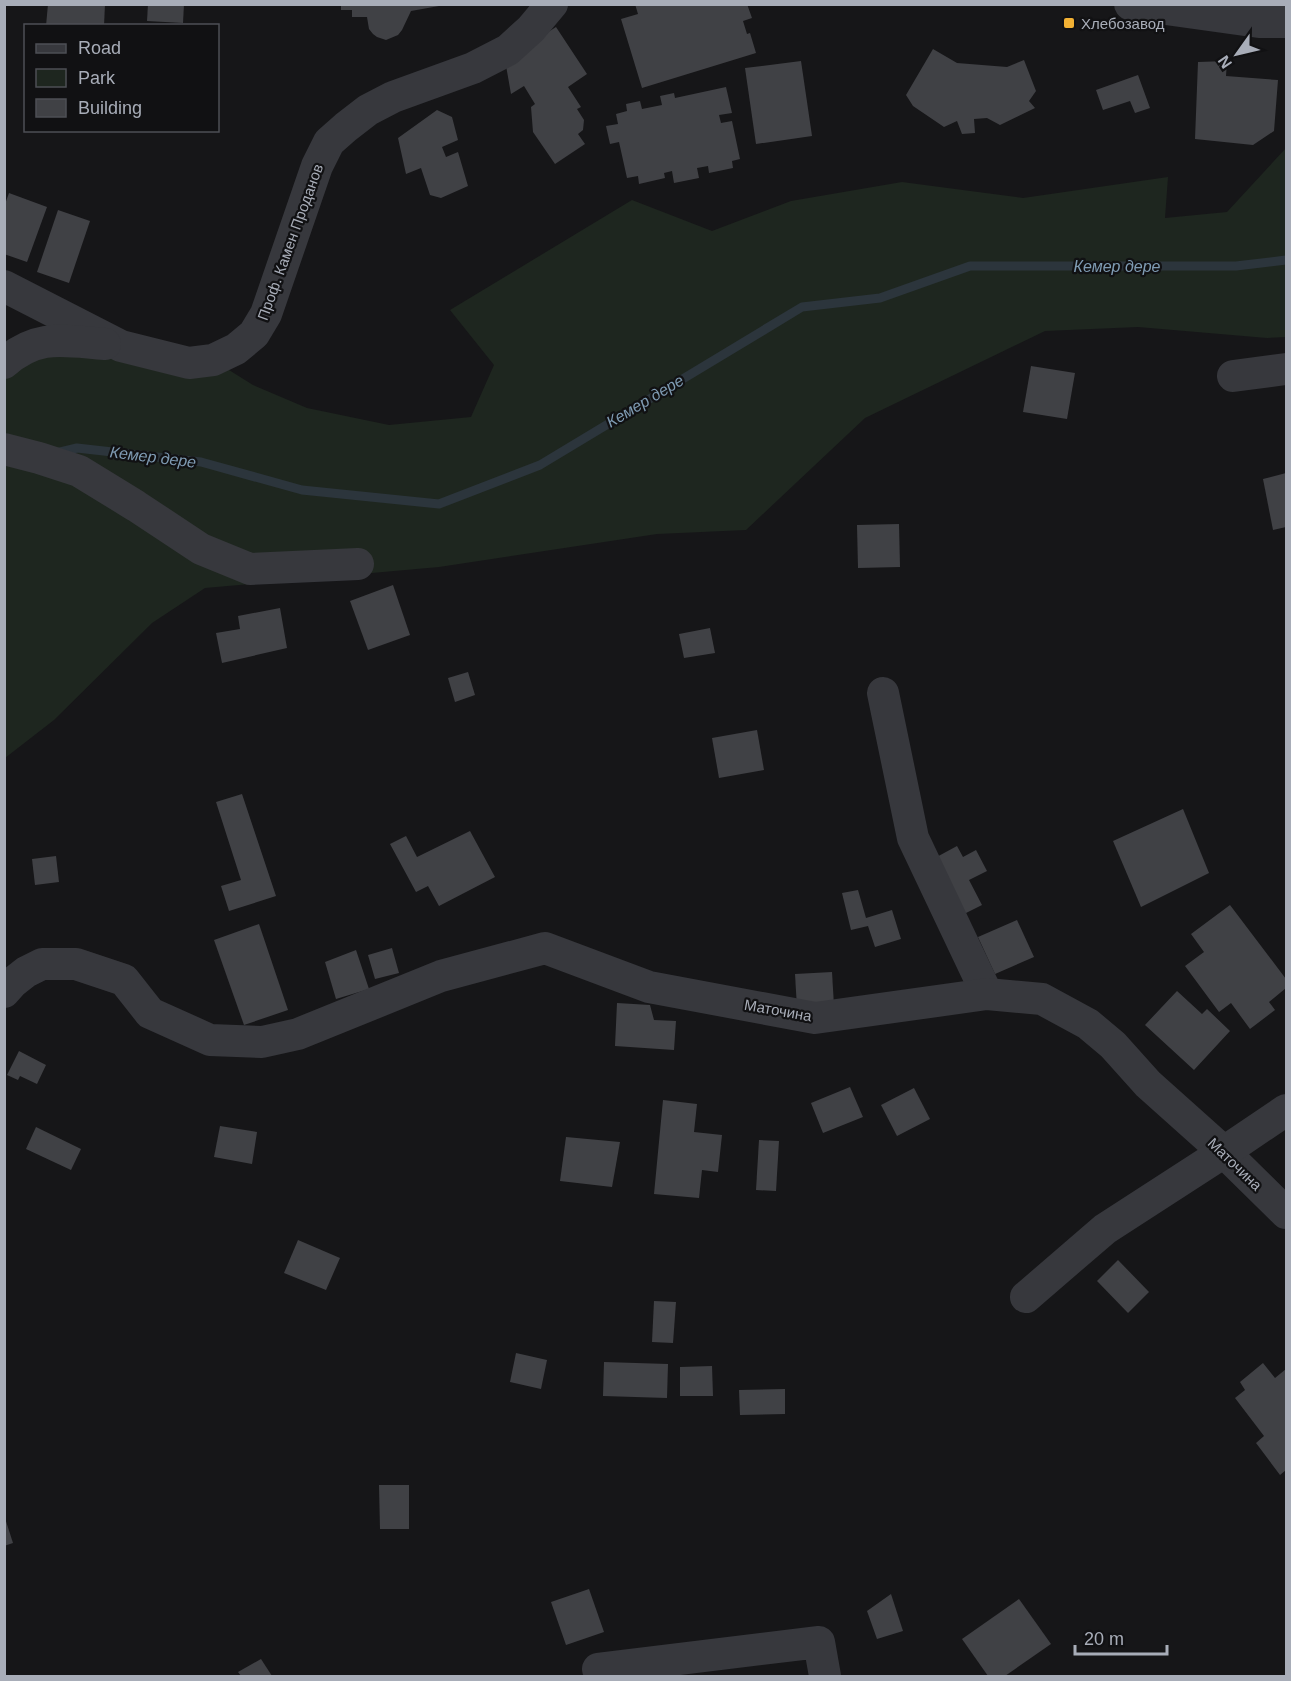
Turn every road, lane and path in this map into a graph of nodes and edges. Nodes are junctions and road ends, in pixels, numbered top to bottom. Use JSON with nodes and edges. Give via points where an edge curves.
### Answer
{"nodes":[{"id":1,"x":552,"y":4,"type":"edge"},
{"id":2,"x":1130,"y":4,"type":"edge"},
{"id":3,"x":1287,"y":22,"type":"edge"},
{"id":4,"x":4,"y":286,"type":"edge"},
{"id":5,"x":121,"y":346,"type":"junction"},
{"id":6,"x":4,"y":363,"type":"edge"},
{"id":7,"x":1287,"y":369,"type":"edge"},
{"id":8,"x":1233,"y":376,"type":"dead end"},
{"id":9,"x":4,"y":449,"type":"edge"},
{"id":10,"x":358,"y":564,"type":"dead end"},
{"id":11,"x":883,"y":693,"type":"dead end"},
{"id":12,"x":4,"y":992,"type":"edge"},
{"id":13,"x":987,"y":994,"type":"junction"},
{"id":14,"x":1287,"y":1110,"type":"edge"},
{"id":15,"x":1224,"y":1152,"type":"junction"},
{"id":16,"x":1287,"y":1213,"type":"edge"},
{"id":17,"x":1026,"y":1297,"type":"dead end"},
{"id":18,"x":598,"y":1669,"type":"dead end"},
{"id":19,"x":825,"y":1677,"type":"edge"}],
"edges":[{"from":1,"to":5,"type":"street","name":"Проф. Камен Проданов","via":[[508,50],[474,68],[393,97],[368,110],[329,142],[317,166],[266,314],[254,334],[236,349],[213,360],[189,363]]},
{"from":2,"to":3,"type":"street","via":[[1259,22]]},
{"from":4,"to":5,"type":"street","name":"Проф. Камен Проданов"},
{"from":5,"to":6,"type":"street","via":[[53,340],[30,346]]},
{"from":7,"to":8,"type":"street"},
{"from":9,"to":10,"type":"street","via":[[79,471],[201,549],[250,569]]},
{"from":11,"to":13,"type":"street","via":[[913,838]]},
{"from":12,"to":13,"type":"street","name":"Маточина","via":[[26,972],[42,964],[76,964],[124,980],[150,1013],[210,1040],[262,1042],[298,1034],[441,976],[545,948],[649,987],[815,1018]]},
{"from":13,"to":15,"type":"street","name":"Маточина","via":[[1042,999],[1088,1024]]},
{"from":14,"to":15,"type":"street"},
{"from":15,"to":16,"type":"street","name":"Маточина"},
{"from":15,"to":17,"type":"street","via":[[1105,1229]]},
{"from":18,"to":19,"type":"street","via":[[819,1642]]}]}
